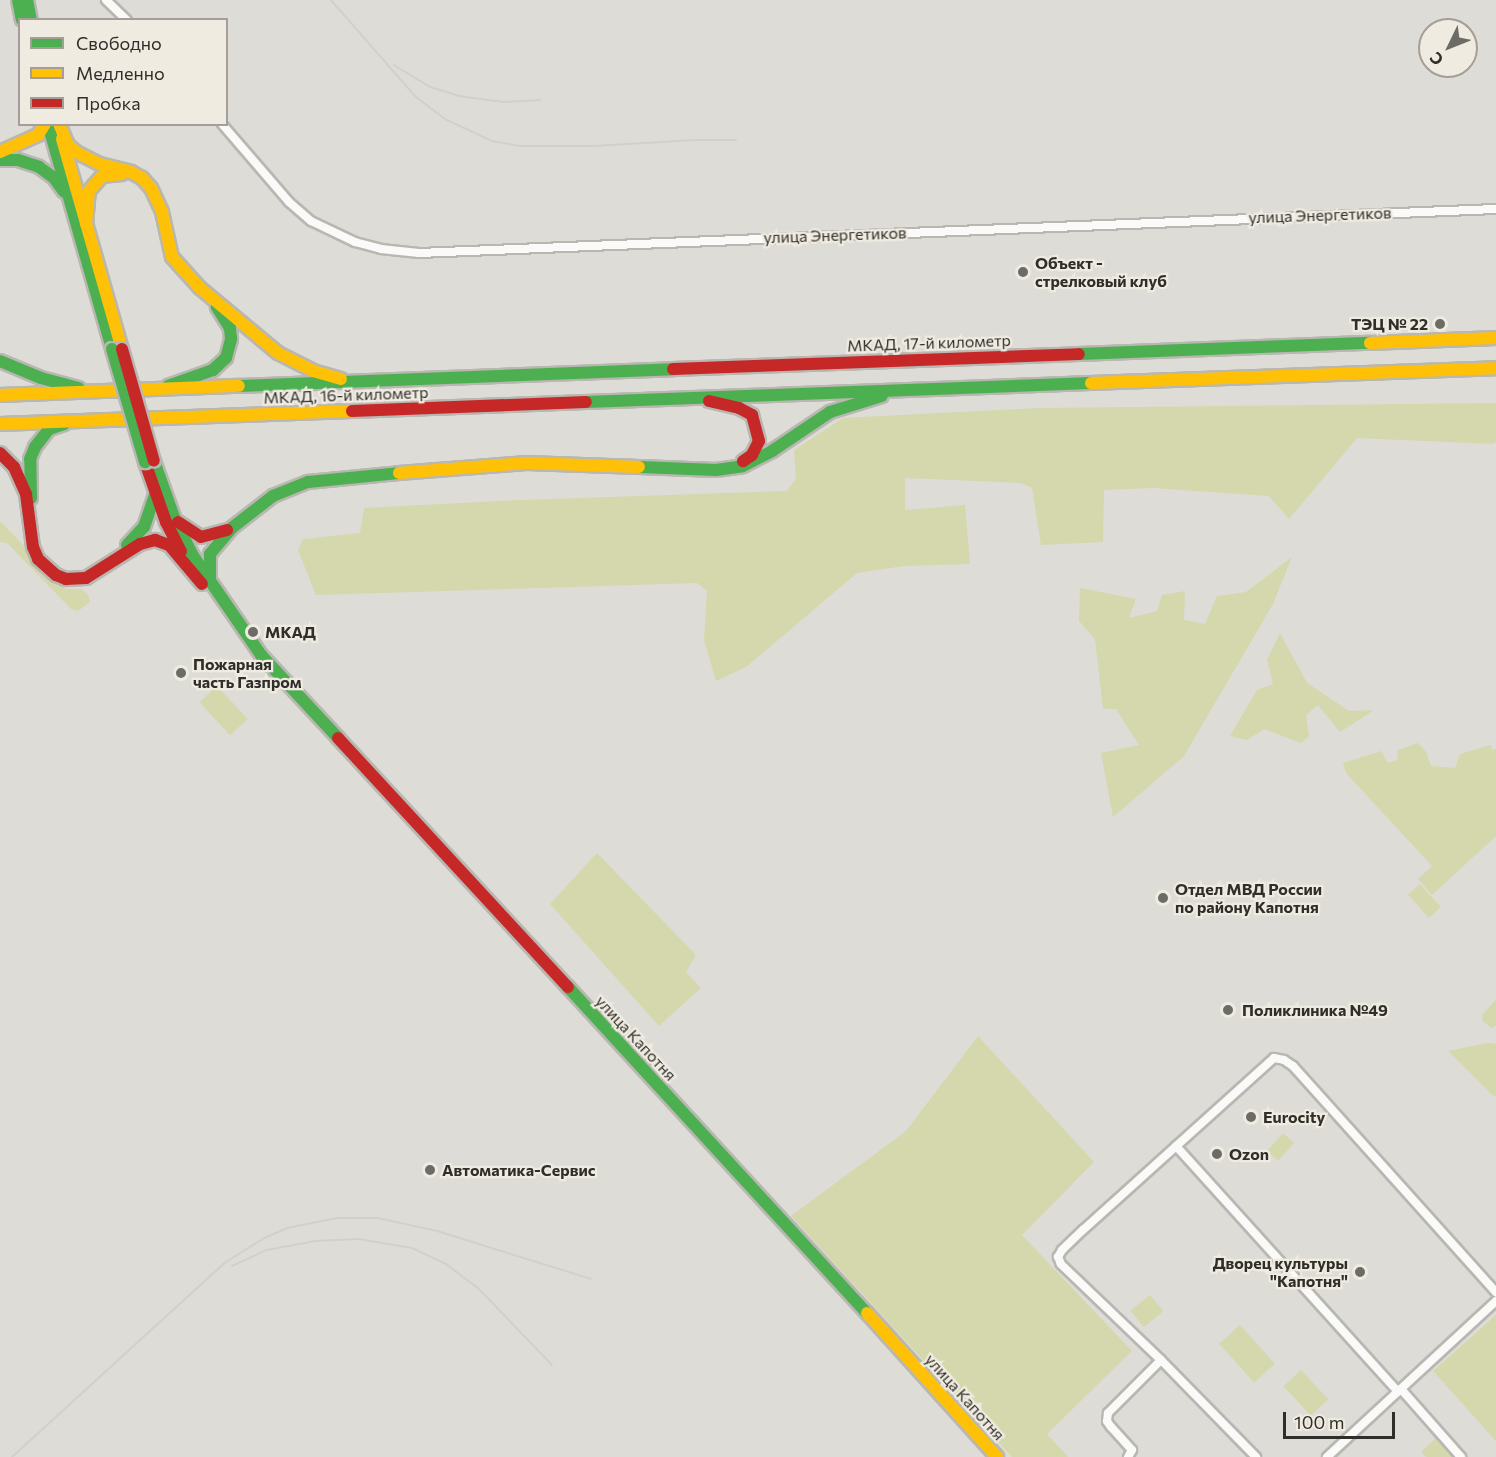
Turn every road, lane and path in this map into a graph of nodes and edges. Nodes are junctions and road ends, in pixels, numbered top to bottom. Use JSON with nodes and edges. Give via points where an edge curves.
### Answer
{"nodes":[{"id":1,"x":18,"y":0,"type":"edge"},
{"id":2,"x":27,"y":0,"type":"edge"},
{"id":3,"x":32,"y":0,"type":"edge"},
{"id":4,"x":106,"y":0,"type":"edge"},
{"id":5,"x":27,"y":18,"type":"edge"},
{"id":6,"x":28,"y":18,"type":"edge"},
{"id":7,"x":28,"y":18,"type":"edge"},
{"id":8,"x":125,"y":18,"type":"edge"},
{"id":9,"x":45,"y":126,"type":"edge"},
{"id":10,"x":47,"y":126,"type":"edge"},
{"id":11,"x":59,"y":126,"type":"edge"},
{"id":12,"x":59,"y":126,"type":"edge"},
{"id":13,"x":224,"y":126,"type":"edge"},
{"id":14,"x":0,"y":152,"type":"edge"},
{"id":15,"x":0,"y":160,"type":"edge"},
{"id":16,"x":1496,"y":208,"type":"edge"},
{"id":17,"x":74,"y":213,"type":"junction"},
{"id":18,"x":86,"y":224,"type":"junction"},
{"id":19,"x":1496,"y":338,"type":"edge"},
{"id":20,"x":117,"y":349,"type":"junction"},
{"id":21,"x":0,"y":361,"type":"edge"},
{"id":22,"x":1490,"y":368,"type":"edge"},
{"id":23,"x":363,"y":382,"type":"junction"},
{"id":24,"x":157,"y":389,"type":"junction"},
{"id":25,"x":910,"y":389,"type":"junction"},
{"id":26,"x":100,"y":391,"type":"junction"},
{"id":27,"x":0,"y":395,"type":"edge"},
{"id":28,"x":693,"y":398,"type":"junction"},
{"id":29,"x":72,"y":422,"type":"junction"},
{"id":30,"x":0,"y":424,"type":"edge"},
{"id":31,"x":0,"y":453,"type":"edge"},
{"id":32,"x":149,"y":462,"type":"junction"},
{"id":33,"x":732,"y":468,"type":"junction"},
{"id":34,"x":156,"y":492,"type":"junction"},
{"id":35,"x":175,"y":520,"type":"junction"},
{"id":36,"x":233,"y":526,"type":"junction"},
{"id":37,"x":187,"y":563,"type":"junction"},
{"id":38,"x":212,"y":587,"type":"junction"},
{"id":39,"x":250,"y":643,"type":"junction"},
{"id":40,"x":1176,"y":1146,"type":"junction"},
{"id":41,"x":1496,"y":1292,"type":"edge"},
{"id":42,"x":1496,"y":1302,"type":"edge"},
{"id":43,"x":1161,"y":1360,"type":"junction"},
{"id":44,"x":1399,"y":1391,"type":"junction"},
{"id":45,"x":1133,"y":1455,"type":"edge"},
{"id":46,"x":997,"y":1457,"type":"edge"},
{"id":47,"x":1256,"y":1457,"type":"edge"},
{"id":48,"x":1327,"y":1457,"type":"edge"},
{"id":49,"x":1461,"y":1457,"type":"edge"}],
"edges":[{"from":1,"to":5,"type":"main road"},
{"from":2,"to":6,"type":"main road"},
{"from":3,"to":7,"type":"street"},
{"from":4,"to":8,"type":"street"},
{"from":9,"to":14,"type":"main road","via":[[38,135]]},
{"from":10,"to":17,"type":"main road"},
{"from":11,"to":18,"type":"main road"},
{"from":12,"to":23,"type":"main road","via":[[76,152],[100,164],[131,172],[151,188],[162,212],[172,257],[200,288],[293,362],[334,378]]},
{"from":13,"to":16,"type":"street","name":"улица Энергетиков","via":[[311,221],[355,242],[418,253]]},
{"from":15,"to":17,"type":"main road","via":[[29,162],[46,171],[64,191]]},
{"from":17,"to":20,"type":"main road"},
{"from":18,"to":20,"type":"main road"},
{"from":18,"to":24,"type":"main road","via":[[87,198],[102,176],[121,173],[143,183],[154,203],[166,255],[211,301],[230,328],[230,350],[221,364],[202,375]]},
{"from":19,"to":23,"type":"main road","name":"МКАД, 17-й километр"},
{"from":20,"to":32,"type":"main road","bridge":true},
{"from":21,"to":26,"type":"main road","via":[[70,387]]},
{"from":22,"to":25,"type":"main road"},
{"from":23,"to":24,"type":"main road","name":"МКАД, 16-й километр"},
{"from":24,"to":26,"type":"main road","name":"МКАД, 16-й километр"},
{"from":25,"to":28,"type":"main road"},
{"from":25,"to":33,"type":"main road","via":[[830,412],[751,463]]},
{"from":26,"to":27,"type":"main road","name":"МКАД, 16-й километр"},
{"from":28,"to":29,"type":"main road","name":"МКАД, 16-й километр"},
{"from":28,"to":33,"type":"main road","via":[[739,408],[752,415],[759,441],[744,461]]},
{"from":29,"to":30,"type":"main road","name":"МКАД, 16-й километр"},
{"from":29,"to":34,"type":"main road","via":[[49,429],[39,438],[30,459],[33,526],[40,556],[46,563],[68,575],[95,568],[138,536]]},
{"from":31,"to":37,"type":"main road","via":[[14,467],[26,494],[38,559],[56,575],[86,578],[140,544],[154,540],[170,545]]},
{"from":32,"to":34,"type":"main road"},
{"from":32,"to":35,"type":"main road"},
{"from":33,"to":36,"type":"main road","via":[[527,463],[330,478],[273,496]]},
{"from":34,"to":37,"type":"main road"},
{"from":35,"to":36,"type":"main road","via":[[201,537]]},
{"from":35,"to":38,"type":"main road"},
{"from":36,"to":38,"type":"main road","via":[[210,554],[208,572]]},
{"from":37,"to":39,"type":"main road","via":[[229,622]]},
{"from":38,"to":39,"type":"main road"},
{"from":39,"to":46,"type":"main road","name":"улица Капотня"},
{"from":40,"to":41,"type":"street","via":[[1274,1058],[1284,1060]]},
{"from":40,"to":43,"type":"street","via":[[1062,1250],[1059,1257],[1061,1264]]},
{"from":40,"to":44,"type":"street"},
{"from":42,"to":44,"type":"street"},
{"from":43,"to":45,"type":"street","via":[[1108,1413],[1107,1421]]},
{"from":43,"to":47,"type":"street"},
{"from":44,"to":48,"type":"street"},
{"from":44,"to":49,"type":"street"}]}
